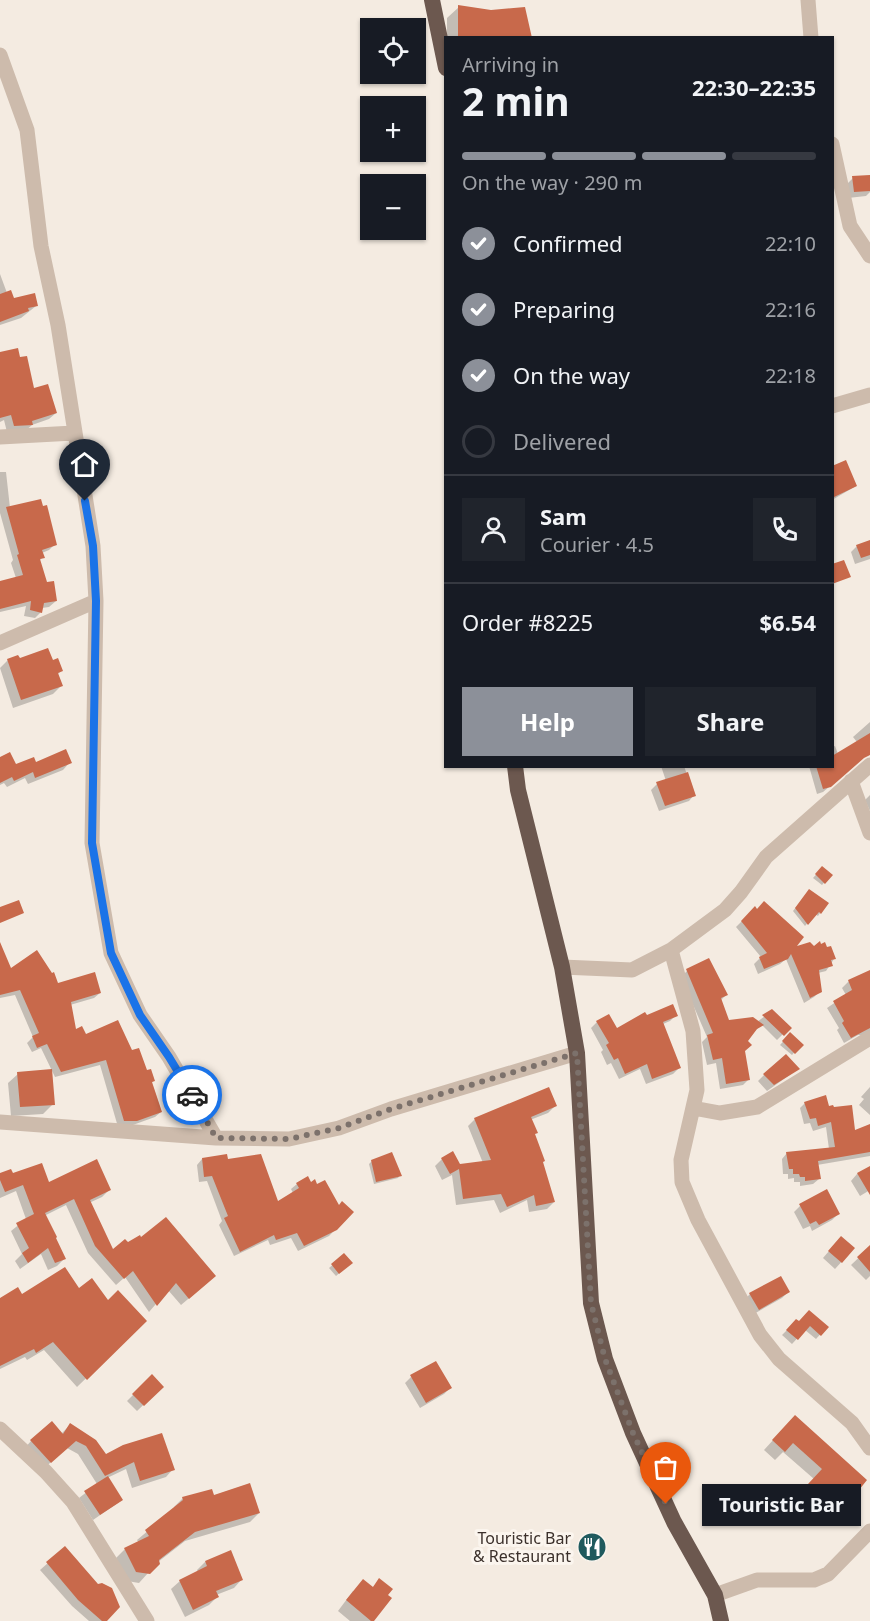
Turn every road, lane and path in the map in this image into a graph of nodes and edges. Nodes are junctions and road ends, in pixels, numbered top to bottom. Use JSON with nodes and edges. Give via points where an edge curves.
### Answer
{"nodes":[{"id":1,"x":432,"y":0,"type":"edge"},
{"id":2,"x":808,"y":0,"type":"edge"},
{"id":3,"x":811,"y":36,"type":"edge"},
{"id":4,"x":0,"y":55,"type":"edge"},
{"id":5,"x":444,"y":58,"type":"edge"},
{"id":6,"x":834,"y":153,"type":"edge"},
{"id":7,"x":870,"y":256,"type":"edge"},
{"id":8,"x":870,"y":395,"type":"edge"},
{"id":9,"x":834,"y":405,"type":"edge"},
{"id":10,"x":74,"y":433,"type":"junction"},
{"id":11,"x":0,"y":437,"type":"edge"},
{"id":12,"x":96,"y":601,"type":"junction"},
{"id":13,"x":0,"y":643,"type":"edge"},
{"id":14,"x":870,"y":765,"type":"edge"},
{"id":15,"x":515,"y":768,"type":"edge"},
{"id":16,"x":851,"y":781,"type":"junction"},
{"id":17,"x":870,"y":833,"type":"edge"},
{"id":18,"x":671,"y":950,"type":"junction"},
{"id":19,"x":562,"y":967,"type":"junction"},
{"id":20,"x":870,"y":1038,"type":"edge"},
{"id":21,"x":577,"y":1053,"type":"junction"},
{"id":22,"x":693,"y":1108,"type":"junction"},
{"id":23,"x":0,"y":1122,"type":"edge"},
{"id":24,"x":216,"y":1138,"type":"junction"},
{"id":25,"x":0,"y":1429,"type":"edge"},
{"id":26,"x":867,"y":1443,"type":"edge"},
{"id":27,"x":870,"y":1531,"type":"edge"},
{"id":28,"x":714,"y":1595,"type":"junction"},
{"id":29,"x":147,"y":1621,"type":"edge"},
{"id":30,"x":721,"y":1621,"type":"edge"}],
"edges":[{"from":1,"to":5,"type":"highway"},
{"from":2,"to":3,"type":"street"},
{"from":4,"to":10,"type":"street","via":[[27,130],[41,246],[58,325]]},
{"from":6,"to":7,"type":"street","via":[[850,226]]},
{"from":8,"to":9,"type":"street"},
{"from":10,"to":11,"type":"street"},
{"from":10,"to":12,"type":"street","via":[[93,546]]},
{"from":12,"to":13,"type":"street"},
{"from":12,"to":24,"type":"street","via":[[92,843],[111,953],[140,1015]]},
{"from":14,"to":16,"type":"street"},
{"from":15,"to":19,"type":"highway"},
{"from":16,"to":17,"type":"street"},
{"from":16,"to":18,"type":"street","via":[[766,857],[724,910]]},
{"from":18,"to":19,"type":"street","via":[[632,970]]},
{"from":18,"to":22,"type":"street","via":[[693,1031],[697,1090]]},
{"from":19,"to":21,"type":"highway"},
{"from":20,"to":22,"type":"street","via":[[757,1107],[720,1113]]},
{"from":21,"to":24,"type":"street","via":[[339,1128],[289,1139]]},
{"from":21,"to":28,"type":"highway","via":[[591,1303],[605,1359],[637,1443]]},
{"from":22,"to":26,"type":"street","via":[[681,1160],[682,1182],[698,1220],[778,1359],[852,1423]]},
{"from":23,"to":24,"type":"street"},
{"from":25,"to":29,"type":"street","via":[[73,1502]]},
{"from":27,"to":28,"type":"street","via":[[828,1574],[814,1580],[757,1580]]},
{"from":28,"to":30,"type":"highway"}]}
